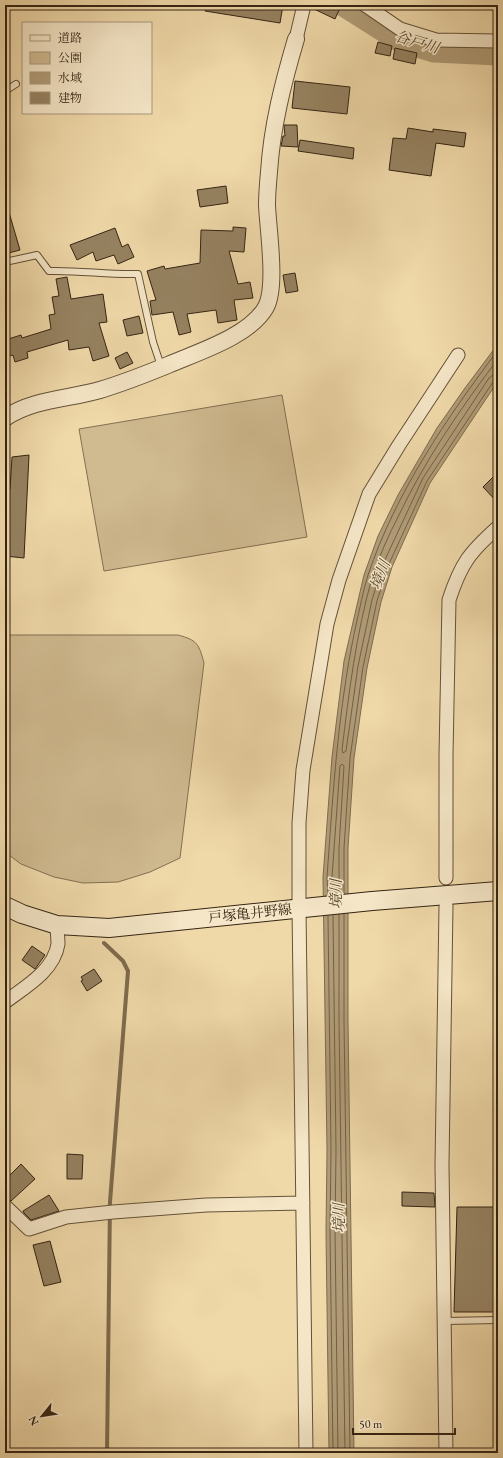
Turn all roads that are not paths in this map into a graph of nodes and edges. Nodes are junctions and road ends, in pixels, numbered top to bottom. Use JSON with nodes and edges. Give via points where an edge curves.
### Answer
{"nodes":[{"id":1,"x":304,"y":5,"type":"edge"},
{"id":2,"x":365,"y":5,"type":"edge"},
{"id":3,"x":296,"y":39,"type":"joint"},
{"id":4,"x":498,"y":41,"type":"edge"},
{"id":5,"x":16,"y":84,"type":"dead end"},
{"id":6,"x":5,"y":91,"type":"edge"},
{"id":7,"x":5,"y":262,"type":"edge"},
{"id":8,"x":458,"y":355,"type":"dead end"},
{"id":9,"x":162,"y":368,"type":"junction"},
{"id":10,"x":5,"y":418,"type":"edge"},
{"id":11,"x":498,"y":527,"type":"edge"},
{"id":12,"x":446,"y":878,"type":"dead end"},
{"id":13,"x":498,"y":891,"type":"edge"},
{"id":14,"x":5,"y":906,"type":"edge"},
{"id":15,"x":446,"y":906,"type":"dead end"},
{"id":16,"x":302,"y":907,"type":"junction"},
{"id":17,"x":56,"y":925,"type":"junction"},
{"id":18,"x":5,"y":1002,"type":"edge"},
{"id":19,"x":303,"y":1203,"type":"junction"},
{"id":20,"x":5,"y":1206,"type":"edge"},
{"id":21,"x":445,"y":1320,"type":"junction"},
{"id":22,"x":498,"y":1320,"type":"edge"},
{"id":23,"x":306,"y":1453,"type":"edge"},
{"id":24,"x":446,"y":1453,"type":"edge"}],
"edges":[{"from":1,"to":3,"type":"street"},
{"from":2,"to":4,"type":"street","via":[[400,29],[436,40]]},
{"from":3,"to":9,"type":"street","via":[[274,125],[268,172],[271,278],[266,307],[244,330]]},
{"from":5,"to":6,"type":"lane"},
{"from":7,"to":9,"type":"lane","via":[[37,255],[49,271],[138,274],[153,342]]},
{"from":8,"to":16,"type":"street","via":[[370,494],[326,624],[303,770],[300,823]]},
{"from":9,"to":10,"type":"street","via":[[100,390],[31,406]]},
{"from":11,"to":12,"type":"street","via":[[467,558],[449,600]]},
{"from":13,"to":16,"type":"main road","name":"戸塚亀井野線"},
{"from":14,"to":17,"type":"main road","name":"戸塚亀井野線"},
{"from":15,"to":21,"type":"street","via":[[442,1164]]},
{"from":16,"to":17,"type":"main road","name":"戸塚亀井野線","via":[[108,928]]},
{"from":16,"to":19,"type":"street"},
{"from":17,"to":18,"type":"street","via":[[58,943],[47,966],[41,974]]},
{"from":19,"to":20,"type":"street","via":[[206,1205],[107,1213],[66,1217],[29,1229]]},
{"from":19,"to":23,"type":"street"},
{"from":21,"to":22,"type":"lane"},
{"from":21,"to":24,"type":"street"}]}
